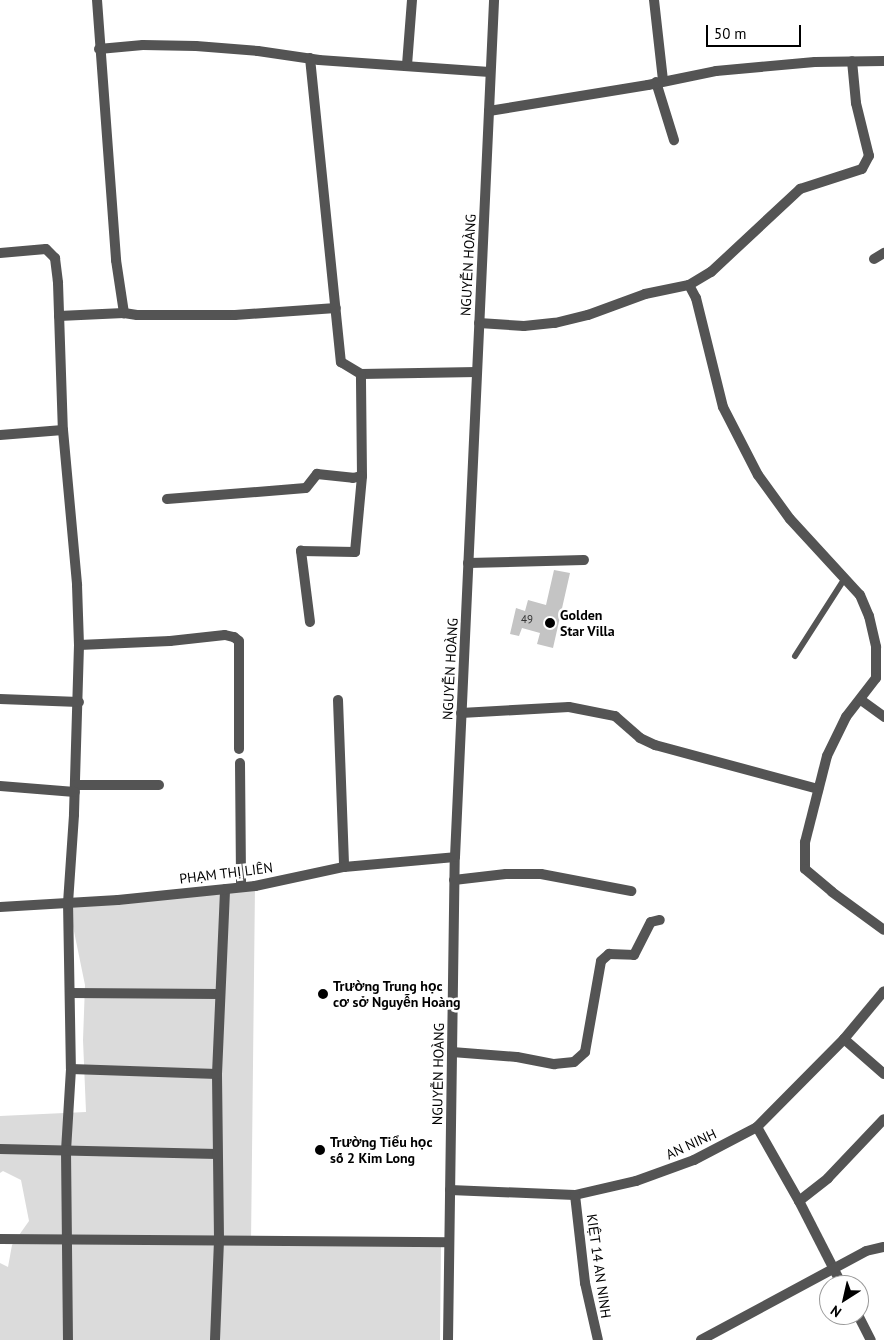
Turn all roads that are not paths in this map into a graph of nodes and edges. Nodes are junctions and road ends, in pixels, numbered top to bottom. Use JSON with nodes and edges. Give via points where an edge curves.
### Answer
{"nodes":[{"id":1,"x":97,"y":0,"type":"edge"},
{"id":2,"x":412,"y":0,"type":"edge"},
{"id":3,"x":494,"y":0,"type":"edge"},
{"id":4,"x":654,"y":0,"type":"edge"},
{"id":5,"x":99,"y":49,"type":"junction"},
{"id":6,"x":310,"y":58,"type":"junction"},
{"id":7,"x":884,"y":61,"type":"edge"},
{"id":8,"x":852,"y":62,"type":"junction"},
{"id":9,"x":407,"y":65,"type":"junction"},
{"id":10,"x":490,"y":72,"type":"junction"},
{"id":11,"x":660,"y":81,"type":"junction"},
{"id":12,"x":488,"y":111,"type":"junction"},
{"id":13,"x":674,"y":140,"type":"dead end"},
{"id":14,"x":0,"y":253,"type":"edge"},
{"id":15,"x":884,"y":253,"type":"edge"},
{"id":16,"x":874,"y":259,"type":"dead end"},
{"id":17,"x":689,"y":285,"type":"junction"},
{"id":18,"x":336,"y":308,"type":"junction"},
{"id":19,"x":124,"y":313,"type":"junction"},
{"id":20,"x":59,"y":316,"type":"junction"},
{"id":21,"x":479,"y":323,"type":"junction"},
{"id":22,"x":477,"y":372,"type":"junction"},
{"id":23,"x":361,"y":374,"type":"junction"},
{"id":24,"x":63,"y":430,"type":"junction"},
{"id":25,"x":0,"y":435,"type":"edge"},
{"id":26,"x":362,"y":476,"type":"junction"},
{"id":27,"x":167,"y":499,"type":"dead end"},
{"id":28,"x":584,"y":560,"type":"dead end"},
{"id":29,"x":468,"y":563,"type":"junction"},
{"id":30,"x":845,"y":578,"type":"junction"},
{"id":31,"x":310,"y":622,"type":"dead end"},
{"id":32,"x":80,"y":645,"type":"junction"},
{"id":33,"x":795,"y":656,"type":"dead end"},
{"id":34,"x":0,"y":699,"type":"edge"},
{"id":35,"x":338,"y":700,"type":"dead end"},
{"id":36,"x":861,"y":700,"type":"junction"},
{"id":37,"x":79,"y":702,"type":"junction"},
{"id":38,"x":461,"y":712,"type":"junction"},
{"id":39,"x":884,"y":717,"type":"edge"},
{"id":40,"x":239,"y":749,"type":"dead end"},
{"id":41,"x":240,"y":763,"type":"dead end"},
{"id":42,"x":159,"y":785,"type":"dead end"},
{"id":43,"x":0,"y":786,"type":"edge"},
{"id":44,"x":75,"y":788,"type":"junction"},
{"id":45,"x":818,"y":789,"type":"junction"},
{"id":46,"x":455,"y":857,"type":"junction"},
{"id":47,"x":344,"y":866,"type":"junction"},
{"id":48,"x":454,"y":880,"type":"junction"},
{"id":49,"x":241,"y":887,"type":"junction"},
{"id":50,"x":225,"y":888,"type":"junction"},
{"id":51,"x":631,"y":891,"type":"dead end"},
{"id":52,"x":68,"y":902,"type":"junction"},
{"id":53,"x":0,"y":908,"type":"edge"},
{"id":54,"x":660,"y":920,"type":"dead end"},
{"id":55,"x":884,"y":930,"type":"edge"},
{"id":56,"x":884,"y":991,"type":"edge"},
{"id":57,"x":70,"y":993,"type":"junction"},
{"id":58,"x":220,"y":994,"type":"junction"},
{"id":59,"x":844,"y":1039,"type":"junction"},
{"id":60,"x":452,"y":1052,"type":"junction"},
{"id":61,"x":71,"y":1070,"type":"junction"},
{"id":62,"x":217,"y":1074,"type":"junction"},
{"id":63,"x":884,"y":1074,"type":"edge"},
{"id":64,"x":884,"y":1119,"type":"edge"},
{"id":65,"x":757,"y":1127,"type":"junction"},
{"id":66,"x":0,"y":1149,"type":"edge"},
{"id":67,"x":66,"y":1151,"type":"junction"},
{"id":68,"x":217,"y":1154,"type":"junction"},
{"id":69,"x":450,"y":1190,"type":"junction"},
{"id":70,"x":575,"y":1195,"type":"junction"},
{"id":71,"x":799,"y":1201,"type":"junction"},
{"id":72,"x":0,"y":1239,"type":"edge"},
{"id":73,"x":68,"y":1239,"type":"junction"},
{"id":74,"x":219,"y":1239,"type":"junction"},
{"id":75,"x":449,"y":1242,"type":"junction"},
{"id":76,"x":884,"y":1247,"type":"edge"},
{"id":77,"x":834,"y":1270,"type":"junction"},
{"id":78,"x":837,"y":1275,"type":"edge"},
{"id":79,"x":863,"y":1325,"type":"edge"},
{"id":80,"x":68,"y":1340,"type":"edge"},
{"id":81,"x":215,"y":1340,"type":"edge"},
{"id":82,"x":448,"y":1340,"type":"edge"},
{"id":83,"x":598,"y":1340,"type":"edge"},
{"id":84,"x":701,"y":1340,"type":"edge"},
{"id":85,"x":871,"y":1340,"type":"edge"}],
"edges":[{"from":1,"to":5,"type":"street"},
{"from":2,"to":9,"type":"street"},
{"from":3,"to":10,"type":"street","name":"NGUYỄN HOÀNG"},
{"from":4,"to":11,"type":"street"},
{"from":5,"to":6,"type":"street","via":[[196,46],[258,50]]},
{"from":5,"to":19,"type":"street","via":[[116,260]]},
{"from":6,"to":9,"type":"street"},
{"from":6,"to":18,"type":"street"},
{"from":7,"to":8,"type":"street"},
{"from":8,"to":11,"type":"street","via":[[716,71]]},
{"from":8,"to":17,"type":"street","via":[[856,103],[869,156],[862,169],[800,189],[711,272]]},
{"from":9,"to":10,"type":"street"},
{"from":10,"to":12,"type":"street","name":"NGUYỄN HOÀNG"},
{"from":11,"to":12,"type":"street"},
{"from":11,"to":13,"type":"street"},
{"from":12,"to":21,"type":"street","name":"NGUYỄN HOÀNG"},
{"from":14,"to":20,"type":"street","via":[[46,248],[55,258]]},
{"from":15,"to":16,"type":"street"},
{"from":17,"to":21,"type":"street","via":[[645,294],[588,316],[555,323],[524,326]]},
{"from":17,"to":30,"type":"street","via":[[696,298],[723,408],[758,475],[790,519]]},
{"from":18,"to":19,"type":"street","via":[[235,315]]},
{"from":18,"to":23,"type":"street","via":[[341,362]]},
{"from":19,"to":20,"type":"street"},
{"from":20,"to":24,"type":"street"},
{"from":21,"to":22,"type":"street","name":"NGUYỄN HOÀNG"},
{"from":22,"to":23,"type":"street"},
{"from":22,"to":29,"type":"street","name":"NGUYỄN HOÀNG"},
{"from":23,"to":26,"type":"street"},
{"from":24,"to":25,"type":"street"},
{"from":24,"to":32,"type":"street"},
{"from":26,"to":27,"type":"street","via":[[317,474],[306,488]]},
{"from":26,"to":31,"type":"street","via":[[354,552],[301,551]]},
{"from":28,"to":29,"type":"street"},
{"from":29,"to":38,"type":"street","name":"NGUYỄN HOÀNG"},
{"from":30,"to":33,"type":"lane"},
{"from":30,"to":36,"type":"street","via":[[860,595],[876,647],[876,678]]},
{"from":32,"to":37,"type":"street"},
{"from":32,"to":40,"type":"street","via":[[234,637],[238,641]]},
{"from":34,"to":37,"type":"street"},
{"from":35,"to":47,"type":"street"},
{"from":36,"to":39,"type":"street"},
{"from":36,"to":45,"type":"street","via":[[846,718],[826,756]]},
{"from":37,"to":44,"type":"street"},
{"from":38,"to":45,"type":"street","via":[[569,707],[615,716],[640,738],[655,744]]},
{"from":38,"to":46,"type":"street","name":"NGUYỄN HOÀNG"},
{"from":41,"to":49,"type":"street"},
{"from":42,"to":44,"type":"street"},
{"from":43,"to":44,"type":"street"},
{"from":44,"to":52,"type":"street"},
{"from":45,"to":55,"type":"street","via":[[805,842],[805,869]]},
{"from":46,"to":47,"type":"street","name":"PHẠM THỊ LIÊN"},
{"from":46,"to":48,"type":"street","name":"NGUYỄN HOÀNG"},
{"from":47,"to":49,"type":"street","name":"PHẠM THỊ LIÊN"},
{"from":48,"to":51,"type":"street","via":[[542,874]]},
{"from":48,"to":60,"type":"street","name":"NGUYỄN HOÀNG"},
{"from":49,"to":50,"type":"street","name":"PHẠM THỊ LIÊN"},
{"from":50,"to":52,"type":"street","name":"PHẠM THỊ LIÊN"},
{"from":50,"to":58,"type":"street"},
{"from":52,"to":53,"type":"street","name":"PHẠM THỊ LIÊN"},
{"from":52,"to":57,"type":"street"},
{"from":54,"to":60,"type":"street","via":[[651,922],[634,955],[609,954],[601,961],[586,1052],[574,1062],[554,1064],[516,1057]]},
{"from":56,"to":59,"type":"street","name":"AN NINH"},
{"from":57,"to":58,"type":"street"},
{"from":57,"to":61,"type":"street"},
{"from":58,"to":62,"type":"street"},
{"from":59,"to":63,"type":"street"},
{"from":59,"to":65,"type":"street","name":"AN NINH"},
{"from":60,"to":69,"type":"street","name":"NGUYỄN HOÀNG"},
{"from":61,"to":62,"type":"street"},
{"from":61,"to":67,"type":"street"},
{"from":62,"to":68,"type":"street"},
{"from":64,"to":71,"type":"street","via":[[833,1173]]},
{"from":65,"to":70,"type":"street","name":"AN NINH","via":[[672,1169]]},
{"from":65,"to":71,"type":"street"},
{"from":66,"to":67,"type":"street"},
{"from":67,"to":68,"type":"street"},
{"from":67,"to":73,"type":"street"},
{"from":68,"to":74,"type":"street"},
{"from":69,"to":70,"type":"street","name":"AN NINH"},
{"from":69,"to":75,"type":"street","name":"NGUYỄN HOÀNG"},
{"from":70,"to":83,"type":"street","name":"KIỆT 14 AN NINH","via":[[585,1283]]},
{"from":71,"to":77,"type":"street"},
{"from":72,"to":73,"type":"street"},
{"from":73,"to":74,"type":"street"},
{"from":73,"to":80,"type":"street"},
{"from":74,"to":75,"type":"street"},
{"from":74,"to":81,"type":"street"},
{"from":75,"to":82,"type":"street","name":"NGUYỄN HOÀNG"},
{"from":76,"to":77,"type":"street","via":[[866,1251]]},
{"from":77,"to":78,"type":"street"},
{"from":77,"to":84,"type":"street"},
{"from":79,"to":85,"type":"street"}]}
